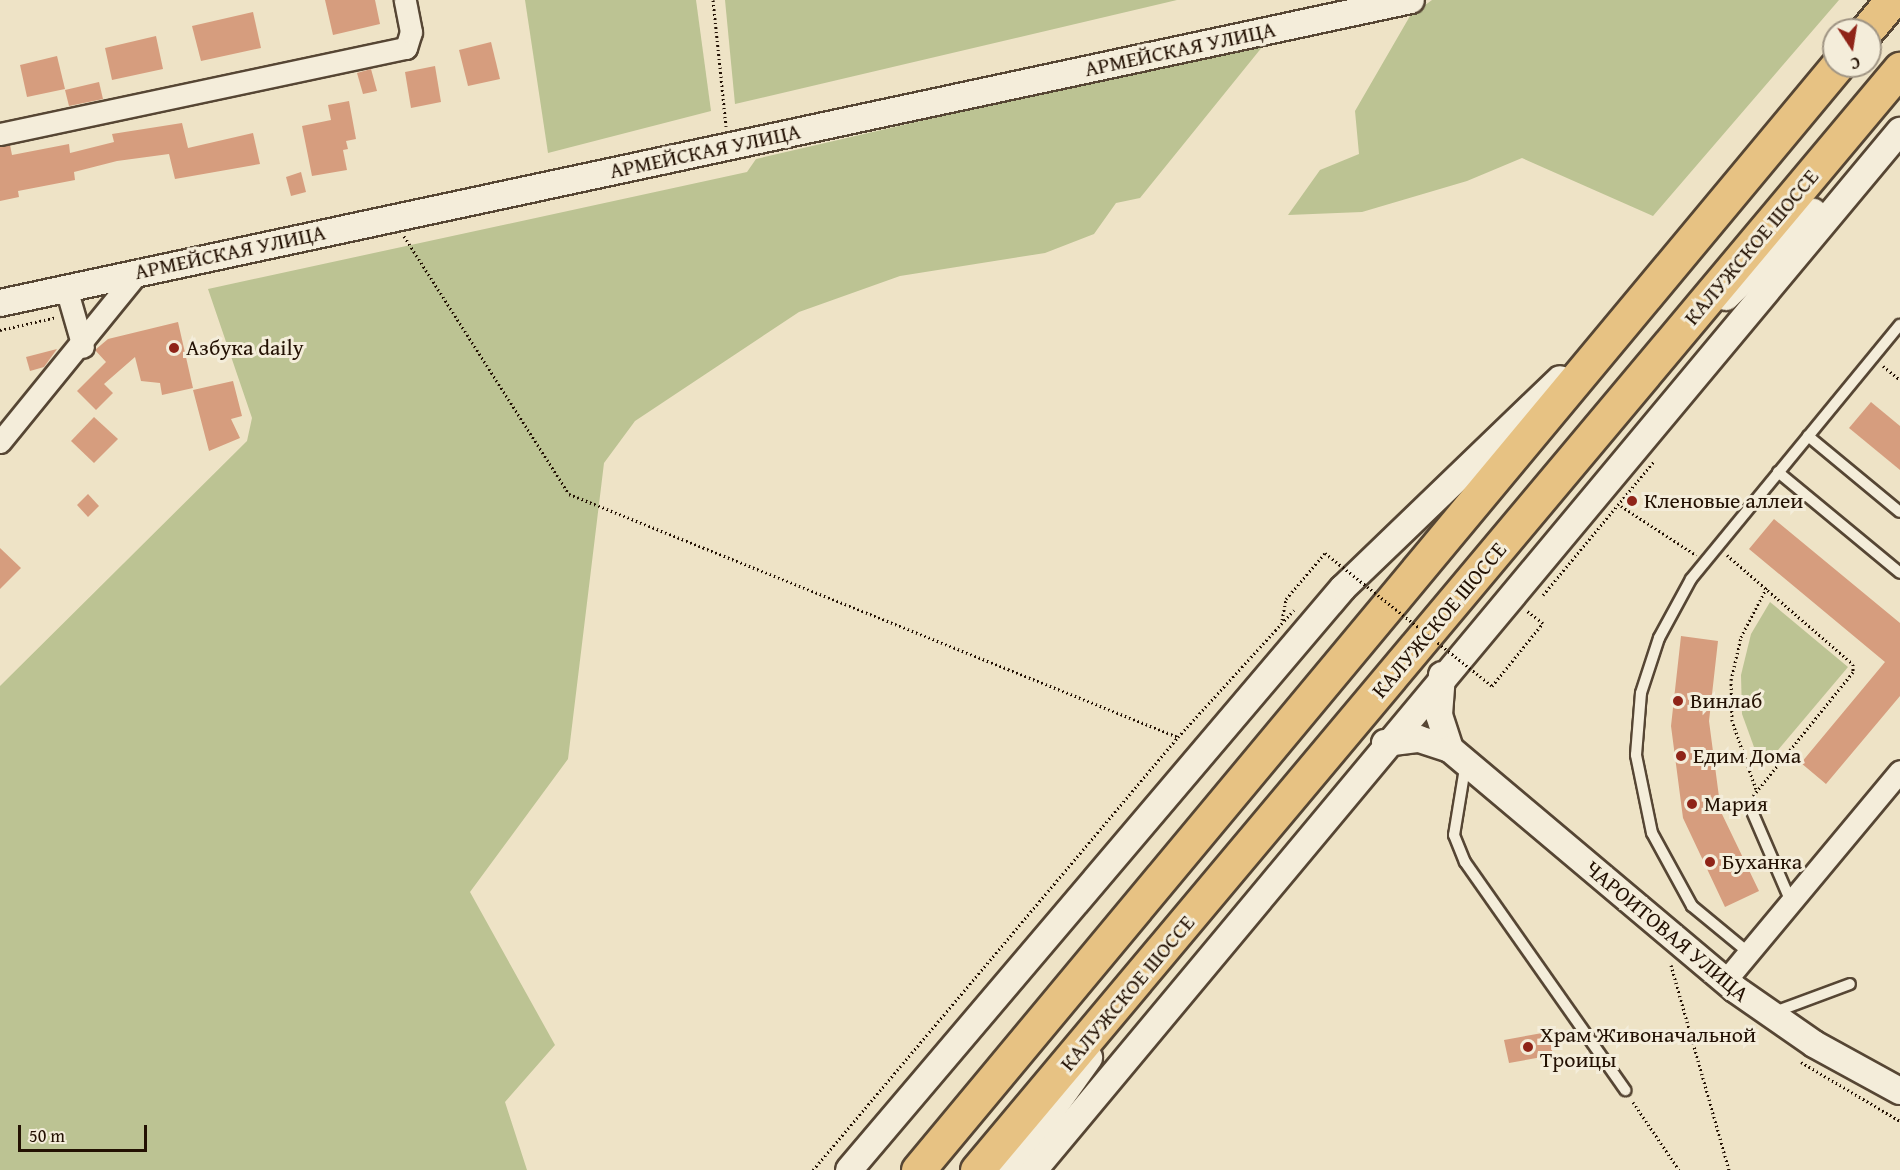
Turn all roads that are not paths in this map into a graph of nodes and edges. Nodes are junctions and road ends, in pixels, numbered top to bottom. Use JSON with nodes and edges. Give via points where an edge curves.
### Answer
{"nodes":[{"id":1,"x":405,"y":0,"type":"edge"},
{"id":2,"x":1411,"y":0,"type":"edge"},
{"id":3,"x":1892,"y":0,"type":"edge"},
{"id":4,"x":1877,"y":18,"type":"edge"},
{"id":5,"x":1900,"y":69,"type":"edge"},
{"id":6,"x":1827,"y":78,"type":"edge"},
{"id":7,"x":1900,"y":130,"type":"edge"},
{"id":8,"x":0,"y":134,"type":"edge"},
{"id":9,"x":138,"y":272,"type":"junction"},
{"id":10,"x":66,"y":288,"type":"junction"},
{"id":11,"x":1651,"y":291,"type":"junction"},
{"id":12,"x":0,"y":303,"type":"edge"},
{"id":13,"x":1900,"y":326,"type":"edge"},
{"id":14,"x":83,"y":346,"type":"junction"},
{"id":15,"x":1633,"y":388,"type":"junction"},
{"id":16,"x":1808,"y":436,"type":"junction"},
{"id":17,"x":0,"y":442,"type":"edge"},
{"id":18,"x":1778,"y":472,"type":"junction"},
{"id":19,"x":1900,"y":512,"type":"edge"},
{"id":20,"x":1900,"y":573,"type":"edge"},
{"id":21,"x":1442,"y":675,"type":"junction"},
{"id":22,"x":1385,"y":743,"type":"junction"},
{"id":23,"x":1458,"y":756,"type":"junction"},
{"id":24,"x":1900,"y":771,"type":"edge"},
{"id":25,"x":1751,"y":809,"type":"dead end"},
{"id":26,"x":1791,"y":902,"type":"junction"},
{"id":27,"x":1192,"y":915,"type":"junction"},
{"id":28,"x":1749,"y":953,"type":"junction"},
{"id":29,"x":1725,"y":981,"type":"junction"},
{"id":30,"x":1850,"y":984,"type":"dead end"},
{"id":31,"x":1769,"y":1015,"type":"junction"},
{"id":32,"x":1625,"y":1090,"type":"road end"},
{"id":33,"x":1900,"y":1091,"type":"edge"},
{"id":34,"x":849,"y":1170,"type":"edge"},
{"id":35,"x":918,"y":1170,"type":"edge"},
{"id":36,"x":977,"y":1170,"type":"edge"},
{"id":37,"x":1009,"y":1170,"type":"edge"},
{"id":38,"x":1034,"y":1170,"type":"edge"}],
"edges":[{"from":1,"to":8,"type":"street","via":[[411,32],[406,48]]},
{"from":2,"to":9,"type":"street","name":"АРМЕЙСКАЯ УЛИЦА"},
{"from":3,"to":4,"type":"highway"},
{"from":5,"to":15,"type":"highway","name":"КАЛУЖСКОЕ ШОССЕ"},
{"from":6,"to":11,"type":"highway","name":"КАЛУЖСКОЕ ШОССЕ"},
{"from":7,"to":15,"type":"street"},
{"from":7,"to":21,"type":"street"},
{"from":9,"to":10,"type":"street","name":"АРМЕЙСКАЯ УЛИЦА"},
{"from":9,"to":14,"type":"street"},
{"from":10,"to":12,"type":"street","name":"АРМЕЙСКАЯ УЛИЦА"},
{"from":10,"to":14,"type":"street"},
{"from":11,"to":34,"type":"street","via":[[1343,588]]},
{"from":11,"to":35,"type":"highway","name":"КАЛУЖСКОЕ ШОССЕ"},
{"from":13,"to":16,"type":"lane"},
{"from":14,"to":17,"type":"street"},
{"from":15,"to":27,"type":"highway","name":"КАЛУЖСКОЕ ШОССЕ"},
{"from":16,"to":18,"type":"lane"},
{"from":16,"to":19,"type":"lane"},
{"from":18,"to":20,"type":"lane"},
{"from":18,"to":28,"type":"lane","via":[[1705,561],[1659,638],[1641,693],[1639,782],[1652,833],[1692,906]]},
{"from":21,"to":22,"type":"street"},
{"from":21,"to":23,"type":"street","via":[[1439,715]]},
{"from":22,"to":23,"type":"street","name":"ЧАРОИТОВАЯ УЛИЦА","via":[[1419,740]]},
{"from":22,"to":38,"type":"street"},
{"from":23,"to":29,"type":"street","name":"ЧАРОИТОВАЯ УЛИЦА"},
{"from":23,"to":32,"type":"lane","via":[[1454,835],[1465,862]]},
{"from":24,"to":26,"type":"street"},
{"from":25,"to":26,"type":"lane"},
{"from":26,"to":28,"type":"street"},
{"from":27,"to":36,"type":"highway","name":"КАЛУЖСКОЕ ШОССЕ"},
{"from":27,"to":37,"type":"street"},
{"from":28,"to":29,"type":"street"},
{"from":29,"to":31,"type":"street","name":"ЧАРОИТОВАЯ УЛИЦА"},
{"from":30,"to":31,"type":"lane"},
{"from":31,"to":33,"type":"street","name":"ЧАРОИТОВАЯ УЛИЦА"}]}
